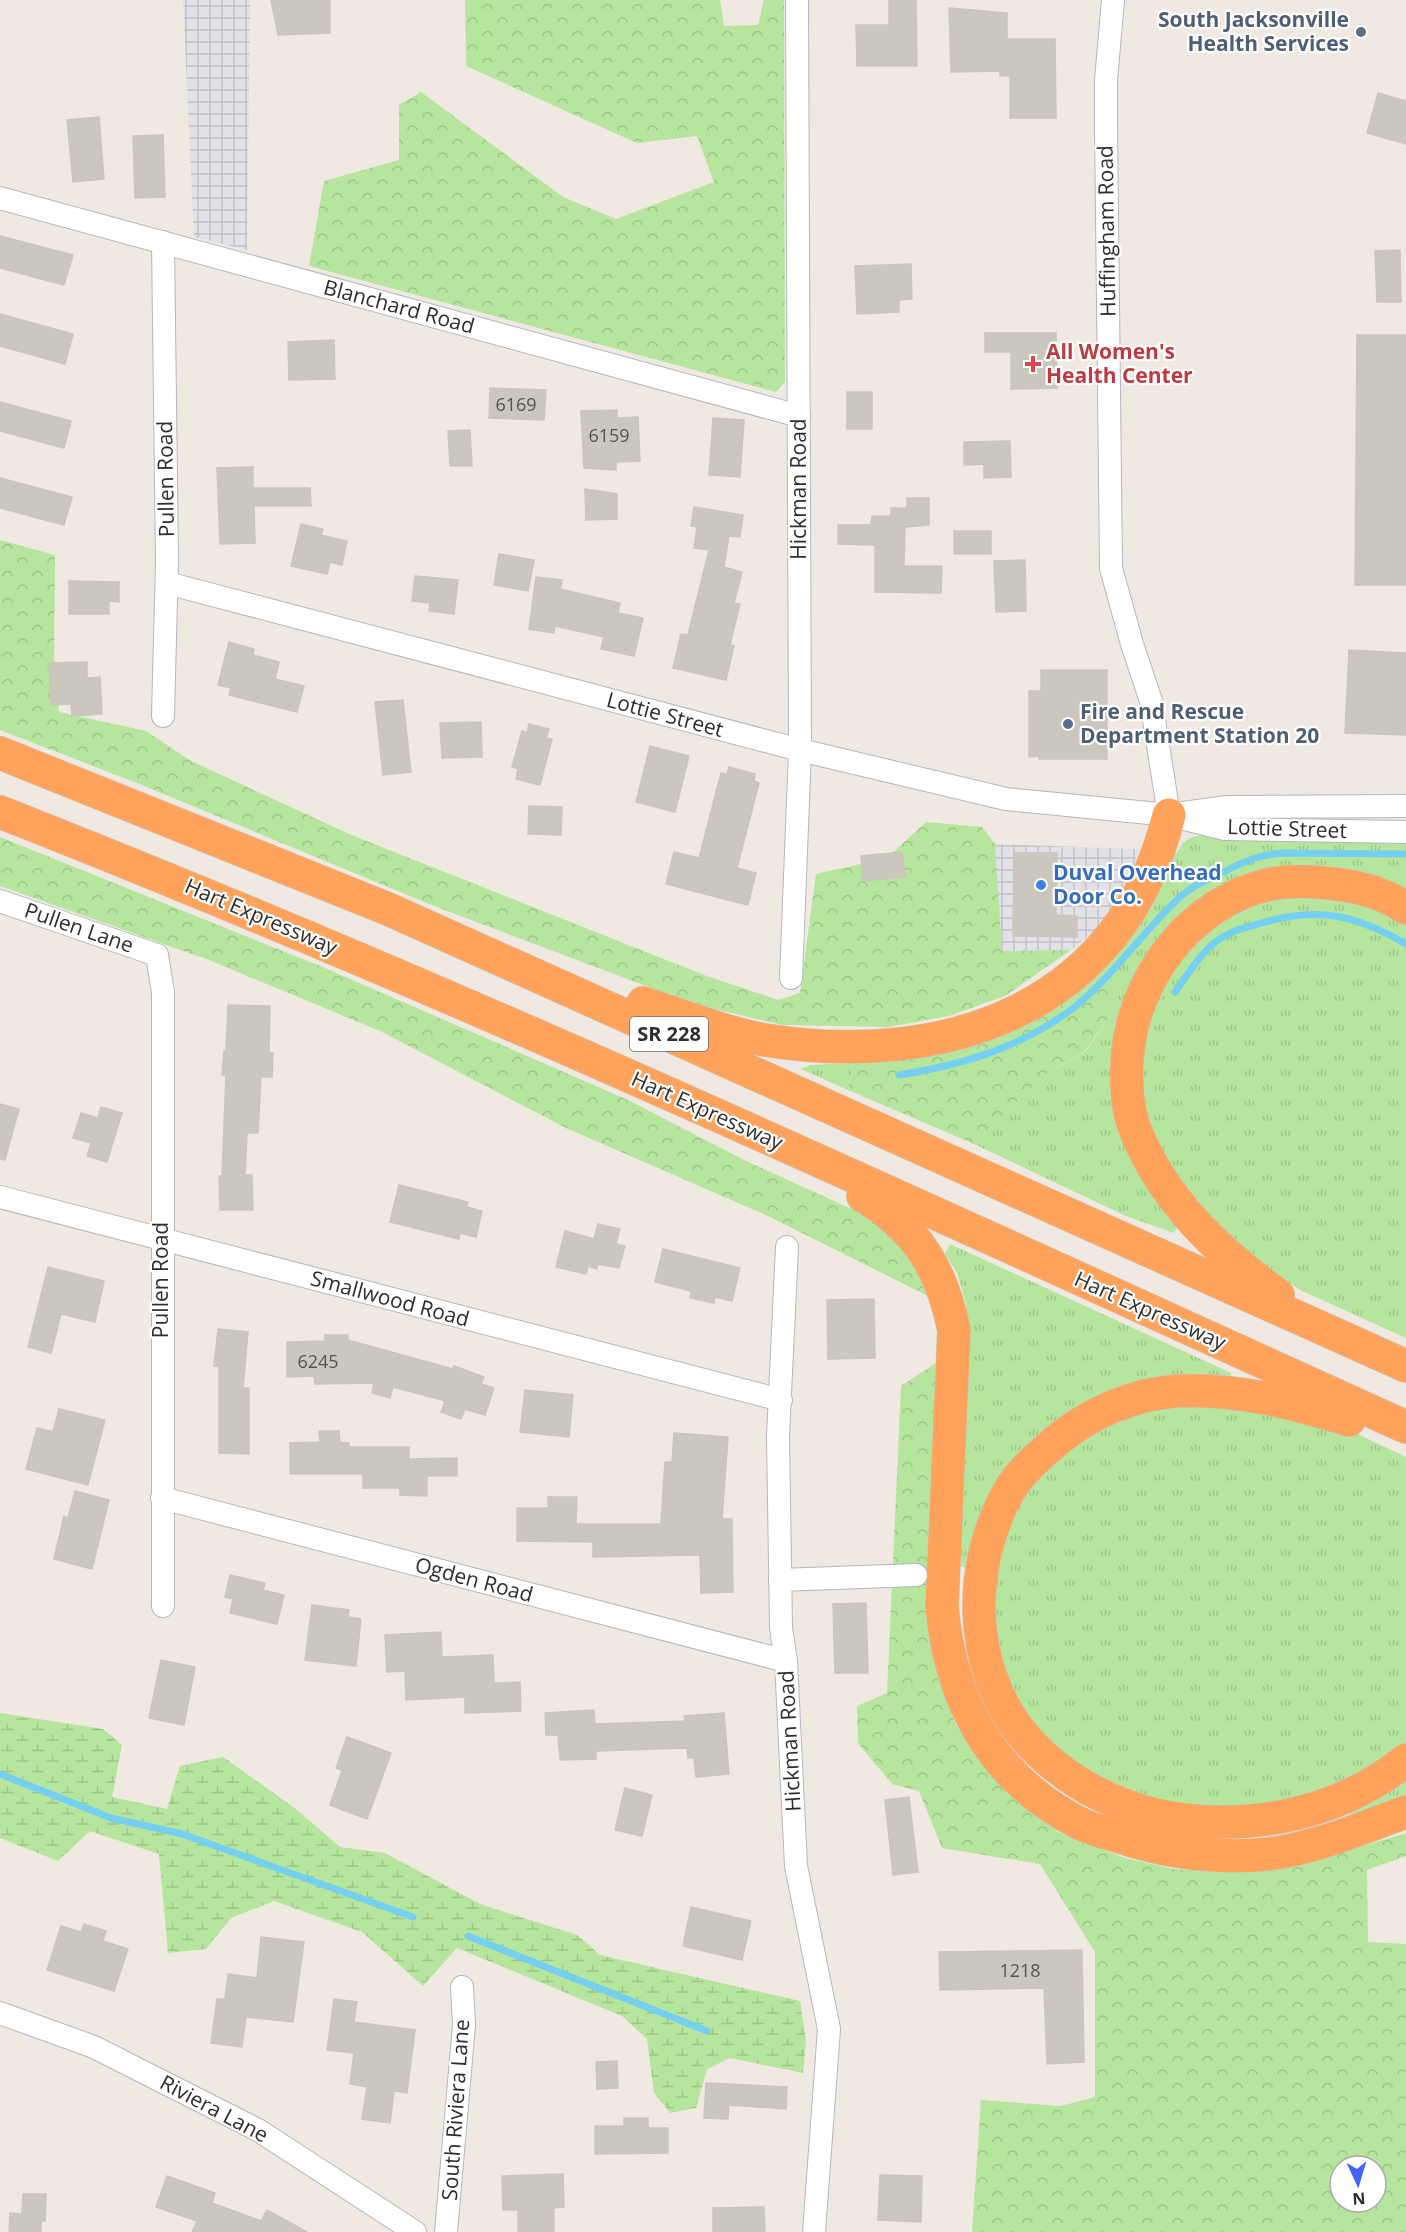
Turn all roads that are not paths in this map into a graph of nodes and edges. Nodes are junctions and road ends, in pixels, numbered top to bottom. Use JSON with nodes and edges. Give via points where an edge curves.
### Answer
{"nodes":[{"id":1,"x":797,"y":0,"type":"edge"},
{"id":2,"x":1113,"y":0,"type":"edge"},
{"id":3,"x":0,"y":198,"type":"edge"},
{"id":4,"x":163,"y":242,"type":"junction"},
{"id":5,"x":799,"y":416,"type":"junction"},
{"id":6,"x":167,"y":583,"type":"junction"},
{"id":7,"x":163,"y":716,"type":"dead end"},
{"id":8,"x":800,"y":750,"type":"junction"},
{"id":9,"x":0,"y":753,"type":"edge"},
{"id":10,"x":1406,"y":806,"type":"edge"},
{"id":11,"x":0,"y":812,"type":"edge"},
{"id":12,"x":1169,"y":815,"type":"junction"},
{"id":13,"x":1406,"y":832,"type":"edge"},
{"id":14,"x":0,"y":901,"type":"edge"},
{"id":15,"x":1406,"y":908,"type":"edge"},
{"id":16,"x":157,"y":955,"type":"joint"},
{"id":17,"x":494,"y":957,"type":"junction"},
{"id":18,"x":791,"y":978,"type":"dead end"},
{"id":19,"x":750,"y":1130,"type":"junction"},
{"id":20,"x":0,"y":1197,"type":"edge"},
{"id":21,"x":161,"y":1240,"type":"junction"},
{"id":22,"x":787,"y":1247,"type":"dead end"},
{"id":23,"x":1330,"y":1332,"type":"junction"},
{"id":24,"x":1406,"y":1366,"type":"edge"},
{"id":25,"x":781,"y":1401,"type":"junction"},
{"id":26,"x":1406,"y":1427,"type":"edge"},
{"id":27,"x":1406,"y":1437,"type":"edge"},
{"id":28,"x":162,"y":1498,"type":"junction"},
{"id":29,"x":916,"y":1575,"type":"dead end"},
{"id":30,"x":780,"y":1580,"type":"junction"},
{"id":31,"x":163,"y":1606,"type":"dead end"},
{"id":32,"x":786,"y":1661,"type":"junction"},
{"id":33,"x":1406,"y":1760,"type":"edge"},
{"id":34,"x":1406,"y":1812,"type":"edge"},
{"id":35,"x":462,"y":1987,"type":"dead end"},
{"id":36,"x":0,"y":2013,"type":"edge"},
{"id":37,"x":415,"y":2232,"type":"edge"},
{"id":38,"x":446,"y":2232,"type":"edge"},
{"id":39,"x":814,"y":2232,"type":"edge"}],
"edges":[{"from":1,"to":5,"type":"street","name":"Hickman Road"},
{"from":2,"to":12,"type":"street","name":"Huffingham Road","via":[[1106,114],[1111,568],[1151,701]]},
{"from":3,"to":4,"type":"street","name":"Blanchard Road"},
{"from":4,"to":5,"type":"street","name":"Blanchard Road"},
{"from":4,"to":6,"type":"street","name":"Pullen Road"},
{"from":5,"to":8,"type":"street","name":"Hickman Road"},
{"from":6,"to":7,"type":"street","name":"Pullen Road"},
{"from":6,"to":8,"type":"street","name":"Lottie Street"},
{"from":8,"to":12,"type":"street","name":"Lottie Street","via":[[1006,799]]},
{"from":8,"to":18,"type":"street","name":"Hickman Road"},
{"from":9,"to":17,"type":"highway","number":"SR 228","via":[[388,909]]},
{"from":10,"to":12,"type":"street","name":"Lottie Street","via":[[1227,807]]},
{"from":11,"to":19,"type":"highway","name":"Hart Expressway","number":"SR 228","via":[[343,951]]},
{"from":12,"to":13,"type":"street","name":"Lottie Street","via":[[1225,829]]},
{"from":12,"to":17,"type":"highway","via":[[1148,881],[1092,958],[1065,984],[1033,1003],[953,1036],[864,1046],[819,1046],[763,1039]]},
{"from":14,"to":16,"type":"street","name":"Pullen Lane"},
{"from":15,"to":23,"type":"highway","via":[[1354,886],[1311,881],[1270,884],[1229,900],[1194,924],[1166,952],[1142,994],[1128,1040],[1126,1082],[1134,1127],[1155,1172],[1210,1240],[1254,1278]]},
{"from":16,"to":21,"type":"street","name":"Pullen Road","via":[[163,992]]},
{"from":17,"to":23,"type":"highway","number":"SR 228"},
{"from":19,"to":26,"type":"highway","name":"Hart Expressway","number":"SR 228"},
{"from":19,"to":34,"type":"highway","via":[[894,1218],[920,1244],[936,1269],[948,1299],[954,1330],[942,1606],[945,1641],[960,1695],[981,1736],[1031,1793],[1082,1825],[1152,1848],[1210,1857],[1261,1855],[1312,1845]]},
{"from":20,"to":21,"type":"street","name":"Smallwood Road"},
{"from":21,"to":25,"type":"street","name":"Smallwood Road"},
{"from":21,"to":28,"type":"street","name":"Pullen Road"},
{"from":22,"to":25,"type":"street","name":"Hickman Road"},
{"from":23,"to":24,"type":"highway","number":"SR 228"},
{"from":25,"to":30,"type":"street","name":"Hickman Road"},
{"from":27,"to":33,"type":"highway","via":[[1234,1391],[1175,1391],[1119,1403],[1076,1425],[1044,1452],[1010,1490],[987,1543],[977,1595],[982,1645],[996,1688],[1016,1724],[1037,1751],[1069,1777],[1109,1800],[1152,1815],[1203,1822],[1252,1822],[1302,1813],[1348,1796]]},
{"from":28,"to":31,"type":"street","name":"Pullen Road"},
{"from":28,"to":32,"type":"street","name":"Ogden Road"},
{"from":29,"to":30,"type":"street"},
{"from":30,"to":32,"type":"street","name":"Hickman Road"},
{"from":32,"to":39,"type":"street","name":"Hickman Road","via":[[796,1866],[829,2029]]},
{"from":35,"to":38,"type":"street","name":"South Riviera Lane","via":[[464,2025]]},
{"from":36,"to":37,"type":"street","name":"Riviera Lane","via":[[94,2047],[258,2130]]}]}
